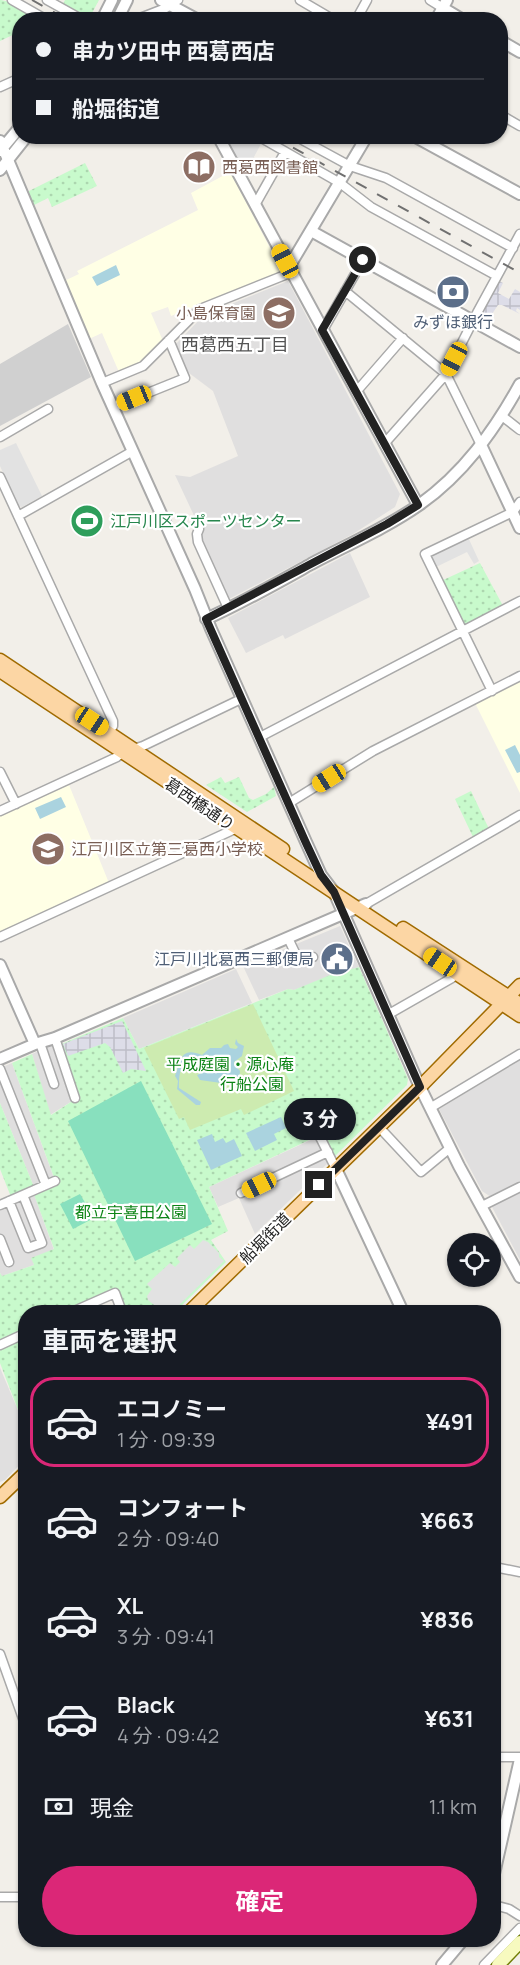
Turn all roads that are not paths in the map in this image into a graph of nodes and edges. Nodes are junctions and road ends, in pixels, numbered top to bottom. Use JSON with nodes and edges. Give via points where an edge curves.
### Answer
{"nodes":[{"id":1,"x":12,"y":0,"type":"edge"},
{"id":2,"x":47,"y":0,"type":"edge"},
{"id":3,"x":300,"y":0,"type":"edge"},
{"id":4,"x":429,"y":0,"type":"edge"},
{"id":5,"x":170,"y":2,"type":"edge"},
{"id":6,"x":445,"y":4,"type":"edge"},
{"id":7,"x":33,"y":12,"type":"edge"},
{"id":8,"x":68,"y":12,"type":"edge"},
{"id":9,"x":156,"y":12,"type":"edge"},
{"id":10,"x":186,"y":12,"type":"edge"},
{"id":11,"x":320,"y":12,"type":"edge"},
{"id":12,"x":12,"y":135,"type":"edge"},
{"id":13,"x":21,"y":144,"type":"edge"},
{"id":14,"x":222,"y":144,"type":"edge"},
{"id":15,"x":272,"y":144,"type":"edge"},
{"id":16,"x":310,"y":144,"type":"edge"},
{"id":17,"x":362,"y":144,"type":"edge"},
{"id":18,"x":438,"y":144,"type":"edge"},
{"id":19,"x":1,"y":147,"type":"edge"},
{"id":20,"x":285,"y":152,"type":"junction"},
{"id":21,"x":4,"y":165,"type":"edge"},
{"id":22,"x":350,"y":166,"type":"junction"},
{"id":23,"x":340,"y":183,"type":"junction"},
{"id":24,"x":520,"y":194,"type":"edge"},
{"id":25,"x":255,"y":205,"type":"junction"},
{"id":26,"x":311,"y":231,"type":"junction"},
{"id":27,"x":520,"y":234,"type":"edge"},
{"id":28,"x":513,"y":248,"type":"junction"},
{"id":29,"x":363,"y":260,"type":"junction"},
{"id":30,"x":289,"y":267,"type":"junction"},
{"id":31,"x":497,"y":276,"type":"junction"},
{"id":32,"x":345,"y":291,"type":"junction"},
{"id":33,"x":473,"y":321,"type":"junction"},
{"id":34,"x":322,"y":330,"type":"junction"},
{"id":35,"x":403,"y":338,"type":"junction"},
{"id":36,"x":169,"y":340,"type":"junction"},
{"id":37,"x":520,"y":347,"type":"edge"},
{"id":38,"x":446,"y":374,"type":"junction"},
{"id":39,"x":102,"y":383,"type":"junction"},
{"id":40,"x":520,"y":384,"type":"edge"},
{"id":41,"x":356,"y":392,"type":"junction"},
{"id":42,"x":113,"y":407,"type":"junction"},
{"id":43,"x":48,"y":409,"type":"dead end"},
{"id":44,"x":502,"y":416,"type":"junction"},
{"id":45,"x":520,"y":430,"type":"edge"},
{"id":46,"x":0,"y":437,"type":"edge"},
{"id":47,"x":384,"y":444,"type":"junction"},
{"id":48,"x":481,"y":446,"type":"junction"},
{"id":49,"x":133,"y":451,"type":"junction"},
{"id":50,"x":0,"y":477,"type":"edge"},
{"id":51,"x":3,"y":493,"type":"edge"},
{"id":52,"x":520,"y":502,"type":"edge"},
{"id":53,"x":418,"y":505,"type":"junction"},
{"id":54,"x":513,"y":512,"type":"junction"},
{"id":55,"x":18,"y":516,"type":"junction"},
{"id":56,"x":520,"y":528,"type":"edge"},
{"id":57,"x":199,"y":529,"type":"dead end"},
{"id":58,"x":520,"y":601,"type":"edge"},
{"id":59,"x":228,"y":608,"type":"junction"},
{"id":60,"x":206,"y":619,"type":"junction"},
{"id":61,"x":462,"y":631,"type":"junction"},
{"id":62,"x":0,"y":660,"type":"edge"},
{"id":63,"x":0,"y":671,"type":"edge"},
{"id":64,"x":520,"y":676,"type":"edge"},
{"id":65,"x":492,"y":691,"type":"junction"},
{"id":66,"x":241,"y":699,"type":"junction"},
{"id":67,"x":107,"y":736,"type":"junction"},
{"id":68,"x":260,"y":737,"type":"junction"},
{"id":69,"x":129,"y":751,"type":"junction"},
{"id":70,"x":0,"y":772,"type":"edge"},
{"id":71,"x":289,"y":803,"type":"junction"},
{"id":72,"x":16,"y":804,"type":"junction"},
{"id":73,"x":0,"y":811,"type":"edge"},
{"id":74,"x":520,"y":815,"type":"edge"},
{"id":75,"x":237,"y":828,"type":"junction"},
{"id":76,"x":321,"y":875,"type":"junction"},
{"id":77,"x":334,"y":892,"type":"junction"},
{"id":78,"x":362,"y":906,"type":"junction"},
{"id":79,"x":344,"y":915,"type":"junction"},
{"id":80,"x":0,"y":937,"type":"edge"},
{"id":81,"x":288,"y":938,"type":"junction"},
{"id":82,"x":313,"y":957,"type":"dead end"},
{"id":83,"x":0,"y":965,"type":"edge"},
{"id":84,"x":457,"y":974,"type":"junction"},
{"id":85,"x":520,"y":985,"type":"edge"},
{"id":86,"x":505,"y":1000,"type":"junction"},
{"id":87,"x":520,"y":1004,"type":"edge"},
{"id":88,"x":389,"y":1014,"type":"junction"},
{"id":89,"x":520,"y":1016,"type":"edge"},
{"id":90,"x":55,"y":1038,"type":"junction"},
{"id":91,"x":37,"y":1043,"type":"junction"},
{"id":92,"x":520,"y":1054,"type":"edge"},
{"id":93,"x":0,"y":1059,"type":"edge"},
{"id":94,"x":0,"y":1069,"type":"edge"},
{"id":95,"x":54,"y":1084,"type":"dead end"},
{"id":96,"x":420,"y":1087,"type":"junction"},
{"id":97,"x":75,"y":1098,"type":"dead end"},
{"id":98,"x":430,"y":1108,"type":"junction"},
{"id":99,"x":379,"y":1127,"type":"junction"},
{"id":100,"x":320,"y":1135,"type":"dead end"},
{"id":101,"x":450,"y":1148,"type":"junction"},
{"id":102,"x":328,"y":1152,"type":"junction"},
{"id":103,"x":336,"y":1168,"type":"junction"},
{"id":104,"x":55,"y":1181,"type":"dead end"},
{"id":105,"x":46,"y":1185,"type":"junction"},
{"id":106,"x":520,"y":1187,"type":"edge"},
{"id":107,"x":241,"y":1193,"type":"dead end"},
{"id":108,"x":23,"y":1195,"type":"junction"},
{"id":109,"x":4,"y":1203,"type":"edge"},
{"id":110,"x":482,"y":1206,"type":"junction"},
{"id":111,"x":0,"y":1239,"type":"edge"},
{"id":112,"x":9,"y":1262,"type":"dead end"},
{"id":113,"x":520,"y":1277,"type":"edge"},
{"id":114,"x":88,"y":1305,"type":"edge"},
{"id":115,"x":119,"y":1305,"type":"edge"},
{"id":116,"x":196,"y":1305,"type":"edge"},
{"id":117,"x":395,"y":1305,"type":"edge"},
{"id":118,"x":18,"y":1337,"type":"edge"},
{"id":119,"x":0,"y":1345,"type":"edge"},
{"id":120,"x":18,"y":1480,"type":"edge"},
{"id":121,"x":0,"y":1497,"type":"edge"},
{"id":122,"x":501,"y":1568,"type":"edge"},
{"id":123,"x":520,"y":1572,"type":"edge"},
{"id":124,"x":0,"y":1654,"type":"edge"},
{"id":125,"x":18,"y":1705,"type":"edge"},
{"id":126,"x":501,"y":1757,"type":"edge"},
{"id":127,"x":520,"y":1758,"type":"edge"},
{"id":128,"x":501,"y":1843,"type":"edge"},
{"id":129,"x":0,"y":1897,"type":"edge"},
{"id":130,"x":18,"y":1897,"type":"edge"},
{"id":131,"x":501,"y":1906,"type":"edge"},
{"id":132,"x":520,"y":1916,"type":"edge"},
{"id":133,"x":520,"y":1928,"type":"edge"},
{"id":134,"x":520,"y":1942,"type":"edge"},
{"id":135,"x":458,"y":1947,"type":"edge"},
{"id":136,"x":442,"y":1965,"type":"edge"},
{"id":137,"x":484,"y":1965,"type":"edge"},
{"id":138,"x":498,"y":1965,"type":"edge"}],
"edges":[{"from":1,"to":7,"type":"street"},
{"from":2,"to":8,"type":"street"},
{"from":3,"to":11,"type":"street"},
{"from":4,"to":6,"type":"street"},
{"from":5,"to":9,"type":"street"},
{"from":5,"to":10,"type":"street"},
{"from":12,"to":19,"type":"street"},
{"from":13,"to":21,"type":"street"},
{"from":14,"to":25,"type":"street"},
{"from":15,"to":20,"type":"street"},
{"from":16,"to":22,"type":"street"},
{"from":17,"to":22,"type":"street"},
{"from":18,"to":24,"type":"street"},
{"from":19,"to":21,"type":"street"},
{"from":20,"to":23,"type":"street"},
{"from":20,"to":25,"type":"street"},
{"from":21,"to":39,"type":"street"},
{"from":22,"to":23,"type":"street"},
{"from":22,"to":28,"type":"street","via":[[386,178]]},
{"from":23,"to":26,"type":"street"},
{"from":23,"to":31,"type":"street","via":[[371,207]]},
{"from":25,"to":30,"type":"street"},
{"from":26,"to":29,"type":"street"},
{"from":26,"to":30,"type":"street"},
{"from":27,"to":28,"type":"street"},
{"from":28,"to":31,"type":"street"},
{"from":29,"to":32,"type":"street"},
{"from":29,"to":33,"type":"street"},
{"from":30,"to":34,"type":"street"},
{"from":30,"to":36,"type":"street","via":[[285,275],[200,309]]},
{"from":31,"to":33,"type":"street"},
{"from":32,"to":34,"type":"street"},
{"from":32,"to":35,"type":"street"},
{"from":33,"to":37,"type":"street"},
{"from":33,"to":38,"type":"street"},
{"from":34,"to":41,"type":"street"},
{"from":35,"to":38,"type":"street"},
{"from":35,"to":41,"type":"street"},
{"from":36,"to":39,"type":"street","via":[[143,366]]},
{"from":36,"to":42,"type":"street","via":[[185,378]]},
{"from":38,"to":47,"type":"street"},
{"from":38,"to":48,"type":"street"},
{"from":39,"to":42,"type":"street"},
{"from":40,"to":44,"type":"street"},
{"from":41,"to":47,"type":"street"},
{"from":42,"to":49,"type":"street"},
{"from":43,"to":46,"type":"street"},
{"from":44,"to":45,"type":"street"},
{"from":44,"to":48,"type":"street"},
{"from":47,"to":53,"type":"street"},
{"from":48,"to":53,"type":"street","via":[[459,471]]},
{"from":48,"to":54,"type":"street"},
{"from":49,"to":55,"type":"street"},
{"from":49,"to":60,"type":"street"},
{"from":50,"to":51,"type":"street"},
{"from":51,"to":55,"type":"street"},
{"from":52,"to":54,"type":"street"},
{"from":53,"to":59,"type":"street"},
{"from":54,"to":56,"type":"street"},
{"from":54,"to":61,"type":"street","via":[[425,554]]},
{"from":55,"to":67,"type":"street","via":[[113,721]]},
{"from":57,"to":59,"type":"street","via":[[198,542]]},
{"from":58,"to":61,"type":"street"},
{"from":59,"to":60,"type":"street"},
{"from":60,"to":66,"type":"street"},
{"from":61,"to":65,"type":"street"},
{"from":61,"to":68,"type":"street"},
{"from":62,"to":67,"type":"main road","name":"葛西橋通り"},
{"from":63,"to":67,"type":"main road","name":"葛西橋通り"},
{"from":64,"to":65,"type":"street"},
{"from":65,"to":71,"type":"street","via":[[374,751]]},
{"from":66,"to":68,"type":"street"},
{"from":66,"to":69,"type":"street"},
{"from":67,"to":69,"type":"main road","name":"葛西橋通り"},
{"from":68,"to":71,"type":"street"},
{"from":69,"to":72,"type":"street"},
{"from":69,"to":75,"type":"main road","name":"葛西橋通り"},
{"from":69,"to":76,"type":"main road","name":"葛西橋通り"},
{"from":70,"to":72,"type":"street"},
{"from":71,"to":76,"type":"street"},
{"from":72,"to":73,"type":"street"},
{"from":74,"to":78,"type":"street"},
{"from":75,"to":77,"type":"main road","name":"葛西橋通り"},
{"from":75,"to":80,"type":"street"},
{"from":76,"to":77,"type":"street"},
{"from":76,"to":78,"type":"main road","name":"葛西橋通り"},
{"from":77,"to":78,"type":"main road","name":"葛西橋通り"},
{"from":77,"to":79,"type":"street"},
{"from":78,"to":79,"type":"street"},
{"from":78,"to":84,"type":"main road","name":"葛西橋通り"},
{"from":78,"to":86,"type":"main road","name":"葛西橋通り"},
{"from":79,"to":81,"type":"street"},
{"from":79,"to":88,"type":"street"},
{"from":81,"to":82,"type":"street","via":[[299,961]]},
{"from":81,"to":90,"type":"street"},
{"from":83,"to":91,"type":"street"},
{"from":84,"to":86,"type":"main road","name":"葛西橋通り"},
{"from":84,"to":88,"type":"street"},
{"from":85,"to":86,"type":"main road","name":"船堀街道"},
{"from":86,"to":87,"type":"main road","name":"葛西橋通り"},
{"from":86,"to":89,"type":"main road","name":"葛西橋通り"},
{"from":86,"to":96,"type":"main road","name":"船堀街道"},
{"from":88,"to":96,"type":"street"},
{"from":90,"to":91,"type":"street"},
{"from":90,"to":97,"type":"street"},
{"from":91,"to":93,"type":"street"},
{"from":91,"to":95,"type":"street"},
{"from":92,"to":98,"type":"street"},
{"from":94,"to":105,"type":"street"},
{"from":96,"to":98,"type":"street"},
{"from":96,"to":99,"type":"main road","name":"船堀街道"},
{"from":98,"to":101,"type":"street"},
{"from":99,"to":101,"type":"street","via":[[421,1172]]},
{"from":99,"to":103,"type":"main road","name":"船堀街道"},
{"from":100,"to":102,"type":"street"},
{"from":101,"to":110,"type":"street"},
{"from":102,"to":103,"type":"street"},
{"from":102,"to":107,"type":"street"},
{"from":103,"to":116,"type":"main road","name":"船堀街道"},
{"from":103,"to":117,"type":"street"},
{"from":104,"to":105,"type":"street"},
{"from":105,"to":108,"type":"street"},
{"from":106,"to":110,"type":"street"},
{"from":108,"to":109,"type":"street"},
{"from":108,"to":109,"type":"street","via":[[42,1243],[28,1248]]},
{"from":110,"to":113,"type":"street"},
{"from":111,"to":112,"type":"street"},
{"from":114,"to":115,"type":"street","via":[[115,1293]]},
{"from":118,"to":119,"type":"street"},
{"from":120,"to":121,"type":"main road"},
{"from":122,"to":123,"type":"street"},
{"from":124,"to":125,"type":"street"},
{"from":126,"to":127,"type":"street"},
{"from":127,"to":128,"type":"street"},
{"from":129,"to":130,"type":"street"},
{"from":131,"to":132,"type":"street"},
{"from":133,"to":137,"type":"street"},
{"from":134,"to":138,"type":"main road"},
{"from":135,"to":136,"type":"street"}]}
